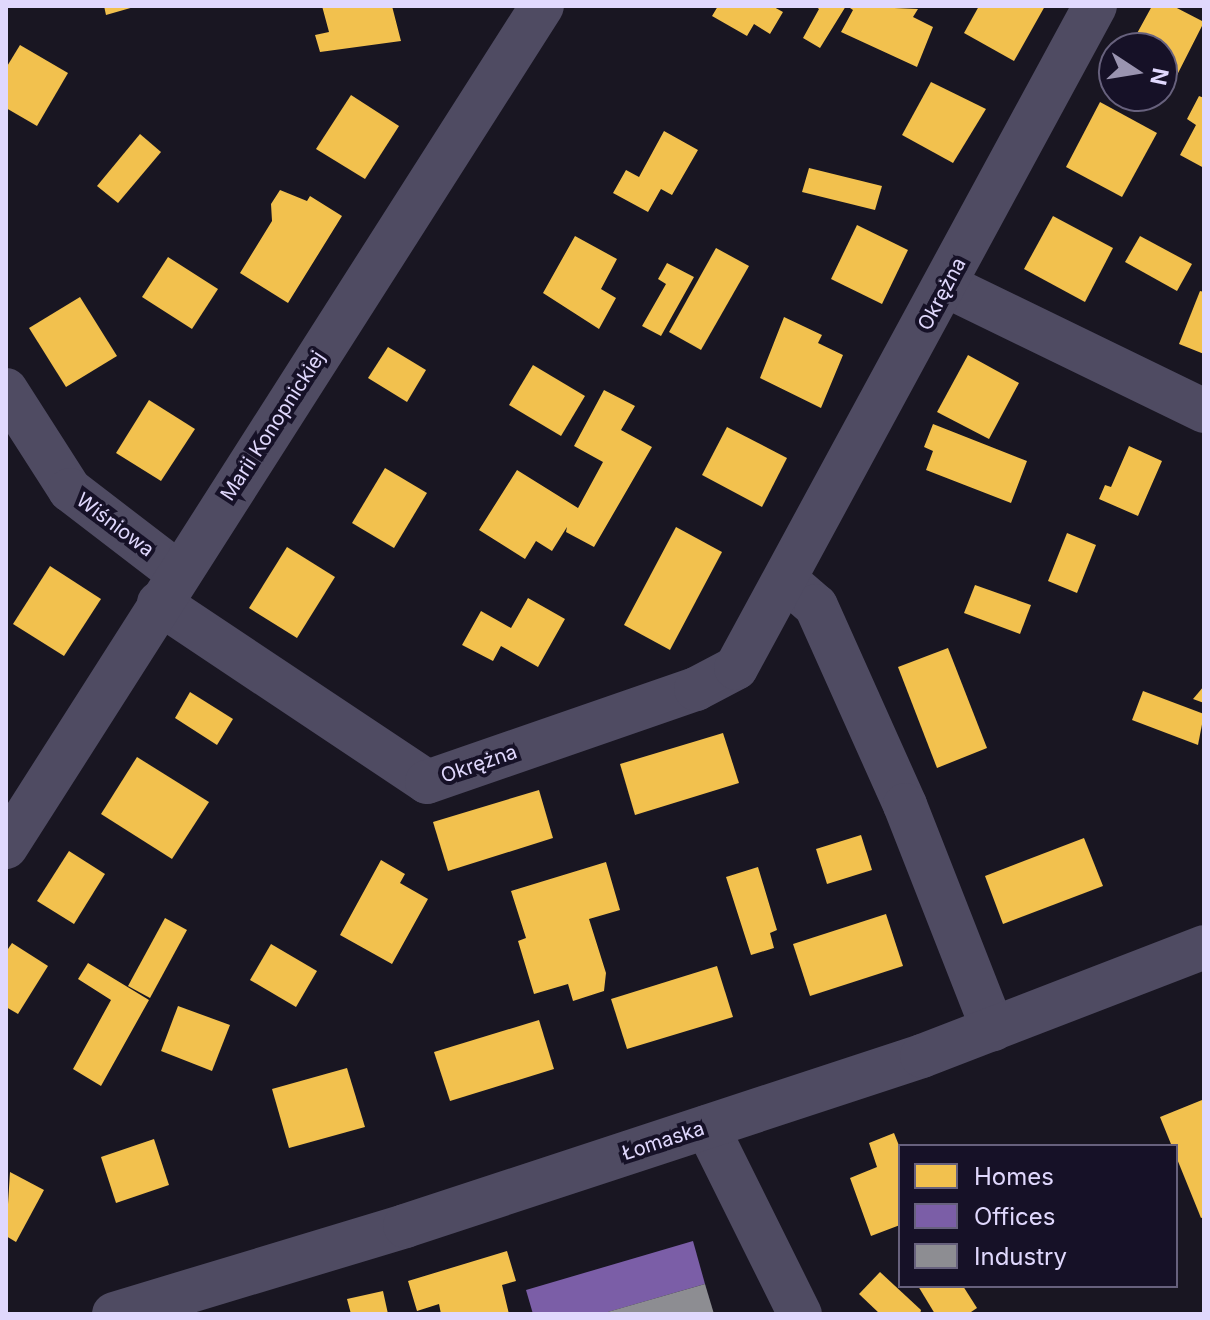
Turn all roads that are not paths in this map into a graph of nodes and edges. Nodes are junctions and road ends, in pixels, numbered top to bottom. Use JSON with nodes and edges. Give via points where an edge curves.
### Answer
{"nodes":[{"id":1,"x":542,"y":6,"type":"edge"},
{"id":2,"x":1095,"y":6,"type":"edge"},
{"id":3,"x":947,"y":286,"type":"junction"},
{"id":4,"x":6,"y":390,"type":"edge"},
{"id":5,"x":1204,"y":411,"type":"edge"},
{"id":6,"x":787,"y":581,"type":"junction"},
{"id":7,"x":169,"y":588,"type":"junction"},
{"id":8,"x":6,"y":847,"type":"edge"},
{"id":9,"x":1204,"y":947,"type":"edge"},
{"id":10,"x":993,"y":1029,"type":"junction"},
{"id":11,"x":707,"y":1127,"type":"junction"},
{"id":12,"x":114,"y":1314,"type":"edge"},
{"id":13,"x":800,"y":1314,"type":"edge"}],
"edges":[{"from":1,"to":7,"type":"street","name":"Marii Konopnickiej"},
{"from":2,"to":3,"type":"street","name":"Okrężna"},
{"from":3,"to":5,"type":"street"},
{"from":3,"to":6,"type":"street","name":"Okrężna"},
{"from":4,"to":7,"type":"street","name":"Wiśniowa","via":[[70,490]]},
{"from":6,"to":7,"type":"street","name":"Okrężna","via":[[736,668],[696,689],[427,782]]},
{"from":6,"to":10,"type":"street","via":[[816,606],[905,805]]},
{"from":7,"to":8,"type":"street","name":"Marii Konopnickiej"},
{"from":9,"to":10,"type":"street","name":"Łomaska"},
{"from":10,"to":11,"type":"street","name":"Łomaska"},
{"from":11,"to":12,"type":"street","name":"Łomaska"},
{"from":11,"to":13,"type":"street"}]}
